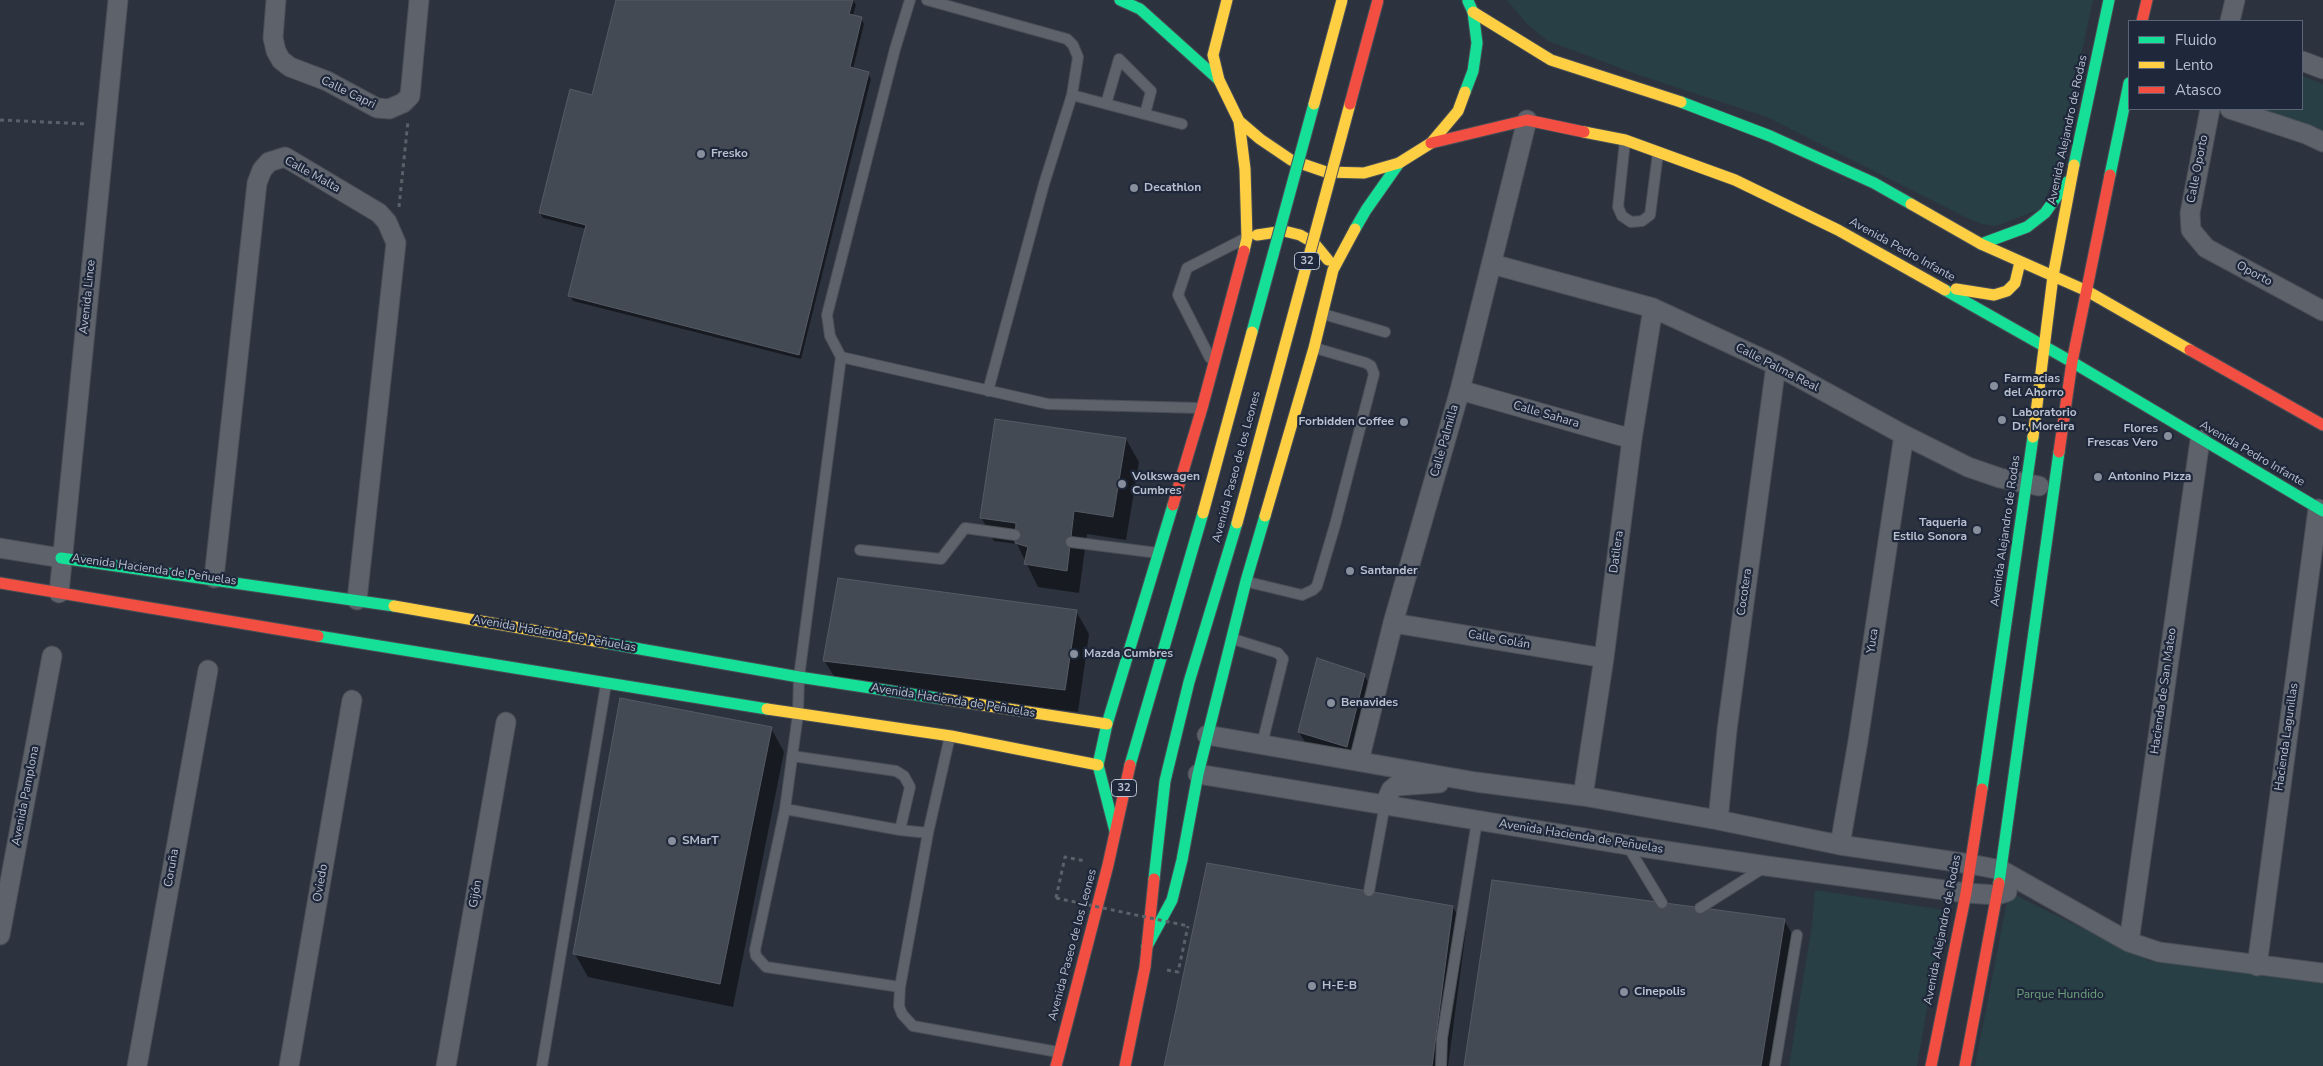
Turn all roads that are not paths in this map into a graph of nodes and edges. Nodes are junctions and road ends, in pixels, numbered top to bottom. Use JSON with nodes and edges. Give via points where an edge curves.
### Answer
{"nodes":[{"id":1,"x":118,"y":0,"type":"edge"},
{"id":2,"x":276,"y":0,"type":"edge"},
{"id":3,"x":419,"y":0,"type":"edge"},
{"id":4,"x":910,"y":0,"type":"edge"},
{"id":5,"x":927,"y":0,"type":"edge"},
{"id":6,"x":1120,"y":0,"type":"edge"},
{"id":7,"x":1227,"y":0,"type":"edge"},
{"id":8,"x":1342,"y":0,"type":"edge"},
{"id":9,"x":1378,"y":0,"type":"edge"},
{"id":10,"x":1468,"y":0,"type":"edge"},
{"id":11,"x":2110,"y":0,"type":"edge"},
{"id":12,"x":2146,"y":0,"type":"edge"},
{"id":13,"x":2235,"y":0,"type":"edge"},
{"id":14,"x":1473,"y":12,"type":"junction"},
{"id":15,"x":2142,"y":20,"type":"edge"},
{"id":16,"x":2230,"y":20,"type":"edge"},
{"id":17,"x":2303,"y":61,"type":"edge"},
{"id":18,"x":2323,"y":69,"type":"edge"},
{"id":19,"x":1219,"y":80,"type":"junction"},
{"id":20,"x":2128,"y":88,"type":"edge"},
{"id":21,"x":1072,"y":96,"type":"junction"},
{"id":22,"x":1106,"y":104,"type":"junction"},
{"id":23,"x":2210,"y":110,"type":"edge"},
{"id":24,"x":2233,"y":110,"type":"edge"},
{"id":25,"x":1145,"y":114,"type":"junction"},
{"id":26,"x":1526,"y":120,"type":"junction"},
{"id":27,"x":1239,"y":121,"type":"junction"},
{"id":28,"x":1182,"y":124,"type":"dead end"},
{"id":29,"x":1625,"y":140,"type":"junction"},
{"id":30,"x":2323,"y":142,"type":"edge"},
{"id":31,"x":1431,"y":143,"type":"junction"},
{"id":32,"x":1658,"y":152,"type":"junction"},
{"id":33,"x":1399,"y":163,"type":"junction"},
{"id":34,"x":2071,"y":177,"type":"junction"},
{"id":35,"x":2191,"y":230,"type":"joint"},
{"id":36,"x":1247,"y":238,"type":"junction"},
{"id":37,"x":1981,"y":244,"type":"junction"},
{"id":38,"x":2020,"y":262,"type":"junction"},
{"id":39,"x":1492,"y":264,"type":"junction"},
{"id":40,"x":1333,"y":270,"type":"junction"},
{"id":41,"x":2053,"y":276,"type":"junction"},
{"id":42,"x":1932,"y":283,"type":"junction"},
{"id":43,"x":2087,"y":291,"type":"junction"},
{"id":44,"x":1653,"y":308,"type":"junction"},
{"id":45,"x":2323,"y":310,"type":"edge"},
{"id":46,"x":1322,"y":313,"type":"junction"},
{"id":47,"x":1385,"y":332,"type":"dead end"},
{"id":48,"x":2043,"y":346,"type":"junction"},
{"id":49,"x":1314,"y":348,"type":"junction"},
{"id":50,"x":841,"y":357,"type":"junction"},
{"id":51,"x":2072,"y":362,"type":"junction"},
{"id":52,"x":1213,"y":365,"type":"junction"},
{"id":53,"x":1776,"y":365,"type":"junction"},
{"id":54,"x":1460,"y":390,"type":"junction"},
{"id":55,"x":988,"y":391,"type":"junction"},
{"id":56,"x":1202,"y":408,"type":"junction"},
{"id":57,"x":2323,"y":425,"type":"edge"},
{"id":58,"x":1904,"y":435,"type":"junction"},
{"id":59,"x":1632,"y":439,"type":"junction"},
{"id":60,"x":2200,"y":440,"type":"junction"},
{"id":61,"x":2027,"y":485,"type":"junction"},
{"id":62,"x":2054,"y":488,"type":"junction"},
{"id":63,"x":2320,"y":510,"type":"edge"},
{"id":64,"x":1015,"y":535,"type":"dead end"},
{"id":65,"x":1070,"y":542,"type":"dead end"},
{"id":66,"x":0,"y":548,"type":"edge"},
{"id":67,"x":860,"y":550,"type":"dead end"},
{"id":68,"x":1159,"y":553,"type":"junction"},
{"id":69,"x":61,"y":558,"type":"junction"},
{"id":70,"x":214,"y":578,"type":"junction"},
{"id":71,"x":1246,"y":581,"type":"junction"},
{"id":72,"x":0,"y":583,"type":"edge"},
{"id":73,"x":58,"y":593,"type":"junction"},
{"id":74,"x":356,"y":600,"type":"junction"},
{"id":75,"x":1393,"y":622,"type":"junction"},
{"id":76,"x":1232,"y":638,"type":"junction"},
{"id":77,"x":52,"y":656,"type":"dead end"},
{"id":78,"x":1604,"y":658,"type":"junction"},
{"id":79,"x":208,"y":670,"type":"dead end"},
{"id":80,"x":799,"y":677,"type":"junction"},
{"id":81,"x":606,"y":683,"type":"junction"},
{"id":82,"x":352,"y":700,"type":"dead end"},
{"id":83,"x":798,"y":714,"type":"junction"},
{"id":84,"x":506,"y":722,"type":"dead end"},
{"id":85,"x":1107,"y":724,"type":"junction"},
{"id":86,"x":950,"y":736,"type":"junction"},
{"id":87,"x":1207,"y":736,"type":"junction"},
{"id":88,"x":1262,"y":744,"type":"junction"},
{"id":89,"x":792,"y":756,"type":"junction"},
{"id":90,"x":1360,"y":761,"type":"junction"},
{"id":91,"x":1098,"y":765,"type":"junction"},
{"id":92,"x":1198,"y":774,"type":"junction"},
{"id":93,"x":1476,"y":782,"type":"junction"},
{"id":94,"x":1583,"y":796,"type":"junction"},
{"id":95,"x":1385,"y":804,"type":"junction"},
{"id":96,"x":785,"y":809,"type":"junction"},
{"id":97,"x":1477,"y":820,"type":"junction"},
{"id":98,"x":1718,"y":820,"type":"junction"},
{"id":99,"x":900,"y":830,"type":"junction"},
{"id":100,"x":1115,"y":831,"type":"junction"},
{"id":101,"x":928,"y":833,"type":"junction"},
{"id":102,"x":1627,"y":845,"type":"junction"},
{"id":103,"x":1840,"y":845,"type":"junction"},
{"id":104,"x":1970,"y":864,"type":"junction"},
{"id":105,"x":1767,"y":866,"type":"junction"},
{"id":106,"x":2001,"y":870,"type":"junction"},
{"id":107,"x":2028,"y":887,"type":"junction"},
{"id":108,"x":1369,"y":891,"type":"dead end"},
{"id":109,"x":1966,"y":893,"type":"junction"},
{"id":110,"x":1998,"y":894,"type":"junction"},
{"id":111,"x":1662,"y":903,"type":"dead end"},
{"id":112,"x":1700,"y":908,"type":"dead end"},
{"id":113,"x":0,"y":935,"type":"edge"},
{"id":114,"x":1797,"y":935,"type":"dead end"},
{"id":115,"x":2129,"y":942,"type":"junction"},
{"id":116,"x":1148,"y":946,"type":"junction"},
{"id":117,"x":2257,"y":966,"type":"junction"},
{"id":118,"x":2323,"y":973,"type":"edge"},
{"id":119,"x":900,"y":988,"type":"junction"},
{"id":120,"x":1059,"y":1052,"type":"junction"},
{"id":121,"x":137,"y":1066,"type":"edge"},
{"id":122,"x":289,"y":1066,"type":"edge"},
{"id":123,"x":446,"y":1066,"type":"edge"},
{"id":124,"x":542,"y":1066,"type":"edge"},
{"id":125,"x":1056,"y":1066,"type":"edge"},
{"id":126,"x":1125,"y":1066,"type":"edge"},
{"id":127,"x":1441,"y":1066,"type":"edge"},
{"id":128,"x":1775,"y":1066,"type":"edge"},
{"id":129,"x":1931,"y":1066,"type":"edge"},
{"id":130,"x":1964,"y":1066,"type":"edge"}],
"edges":[{"from":1,"to":69,"type":"street","name":"Avenida Lince"},
{"from":2,"to":3,"type":"street","name":"Calle Capri","via":[[272,38],[281,60],[377,108],[389,109],[397,107],[410,96]]},
{"from":4,"to":50,"type":"lane","via":[[827,315],[830,336]]},
{"from":5,"to":21,"type":"lane","via":[[1068,40],[1078,57]]},
{"from":6,"to":19,"type":"street","via":[[1140,9]]},
{"from":7,"to":19,"type":"street","via":[[1213,55]]},
{"from":8,"to":100,"type":"street","name":"Avenida Paseo de los Leones","number":"32","bridge":true,"via":[[1203,513],[1129,767]]},
{"from":9,"to":116,"type":"street","name":"Avenida Paseo de los Leones","number":"32","bridge":true,"via":[[1237,523],[1189,682],[1165,781]]},
{"from":10,"to":14,"type":"street"},
{"from":11,"to":34,"type":"street","name":"Avenida Alejandro de Rodas"},
{"from":12,"to":15,"type":"street"},
{"from":13,"to":16,"type":"street"},
{"from":14,"to":31,"type":"street","via":[[1477,43],[1473,71],[1458,110]]},
{"from":14,"to":37,"type":"street","via":[[1551,60],[1686,103],[1770,136],[1874,183]]},
{"from":17,"to":18,"type":"street"},
{"from":19,"to":27,"type":"street"},
{"from":20,"to":43,"type":"street"},
{"from":21,"to":22,"type":"lane"},
{"from":21,"to":55,"type":"lane","via":[[1044,184]]},
{"from":22,"to":25,"type":"lane"},
{"from":22,"to":25,"type":"lane","via":[[1119,59],[1151,91]]},
{"from":23,"to":35,"type":"street","name":"Calle Oporto","via":[[2190,213]]},
{"from":24,"to":30,"type":"street"},
{"from":25,"to":28,"type":"lane"},
{"from":26,"to":29,"type":"street","name":"Avenida Pedro Infante"},
{"from":26,"to":31,"type":"street","name":"Avenida Pedro Infante"},
{"from":26,"to":39,"type":"street","name":"Calle Palmilla"},
{"from":27,"to":33,"type":"street","via":[[1291,160],[1326,172],[1364,173]]},
{"from":27,"to":36,"type":"street","name":"Avenida Paseo de los Leones","via":[[1245,169]]},
{"from":29,"to":32,"type":"street","name":"Avenida Pedro Infante"},
{"from":29,"to":32,"type":"lane","via":[[1618,207],[1622,216],[1632,222],[1642,221],[1650,214]]},
{"from":31,"to":33,"type":"street"},
{"from":32,"to":42,"type":"street","name":"Avenida Pedro Infante","via":[[1735,180],[1838,230]]},
{"from":33,"to":40,"type":"street","name":"Avenida Paseo de los Leones","via":[[1366,210]]},
{"from":34,"to":37,"type":"street","via":[[2045,213],[2027,228]]},
{"from":34,"to":41,"type":"street","name":"Avenida Alejandro de Rodas"},
{"from":35,"to":45,"type":"street","name":"Oporto","via":[[2206,248]]},
{"from":36,"to":40,"type":"street","via":[[1267,232],[1300,234],[1325,255]]},
{"from":36,"to":52,"type":"street","name":"Avenida Paseo de los Leones"},
{"from":36,"to":52,"type":"lane","via":[[1187,268],[1178,295]]},
{"from":37,"to":38,"type":"street"},
{"from":38,"to":41,"type":"street"},
{"from":38,"to":42,"type":"street","via":[[2015,283],[2007,291],[1994,295]]},
{"from":39,"to":44,"type":"street","name":"Calle Palma Real"},
{"from":39,"to":54,"type":"street","name":"Calle Palmilla"},
{"from":40,"to":46,"type":"street","name":"Avenida Paseo de los Leones"},
{"from":41,"to":43,"type":"street"},
{"from":41,"to":48,"type":"street","name":"Avenida Alejandro de Rodas"},
{"from":42,"to":48,"type":"street","name":"Avenida Pedro Infante"},
{"from":43,"to":51,"type":"street"},
{"from":43,"to":57,"type":"street"},
{"from":44,"to":53,"type":"street","name":"Calle Palma Real"},
{"from":44,"to":59,"type":"street","name":"Datilera"},
{"from":46,"to":47,"type":"lane"},
{"from":46,"to":49,"type":"street","name":"Avenida Paseo de los Leones"},
{"from":48,"to":51,"type":"street","name":"Avenida Pedro Infante"},
{"from":48,"to":61,"type":"street","name":"Avenida Alejandro de Rodas"},
{"from":49,"to":71,"type":"street","name":"Avenida Paseo de los Leones"},
{"from":49,"to":71,"type":"lane","via":[[1371,366],[1374,374],[1335,525],[1317,586],[1313,590],[1302,595]]},
{"from":50,"to":55,"type":"lane"},
{"from":50,"to":80,"type":"lane"},
{"from":51,"to":60,"type":"street","name":"Avenida Pedro Infante"},
{"from":51,"to":62,"type":"street"},
{"from":52,"to":56,"type":"street","name":"Avenida Paseo de los Leones"},
{"from":53,"to":58,"type":"street","name":"Calle Palma Real"},
{"from":53,"to":98,"type":"street","name":"Cocotera"},
{"from":54,"to":59,"type":"street","name":"Calle Sahara"},
{"from":54,"to":75,"type":"street","name":"Calle Palmilla"},
{"from":55,"to":56,"type":"lane","via":[[1048,404]]},
{"from":56,"to":68,"type":"street","name":"Avenida Paseo de los Leones"},
{"from":58,"to":61,"type":"street","name":"Calle Palma Real","via":[[1968,467]]},
{"from":58,"to":103,"type":"street","name":"Yuca"},
{"from":59,"to":78,"type":"street","name":"Datilera"},
{"from":60,"to":63,"type":"street","name":"Avenida Pedro Infante"},
{"from":60,"to":115,"type":"street","name":"Hacienda de San Mateo"},
{"from":61,"to":62,"type":"street","name":"Calle Palma Real"},
{"from":61,"to":104,"type":"street","name":"Avenida Alejandro de Rodas"},
{"from":62,"to":106,"type":"street"},
{"from":63,"to":117,"type":"street","name":"Hacienda Lagunillas"},
{"from":64,"to":67,"type":"lane","via":[[965,528],[941,558]]},
{"from":65,"to":68,"type":"lane"},
{"from":66,"to":69,"type":"street","name":"Avenida Hacienda de Peñuelas"},
{"from":68,"to":85,"type":"street","name":"Avenida Paseo de los Leones"},
{"from":69,"to":70,"type":"street","name":"Avenida Hacienda de Peñuelas"},
{"from":69,"to":73,"type":"street","name":"Avenida Lince"},
{"from":70,"to":74,"type":"street","name":"Avenida Hacienda de Peñuelas"},
{"from":70,"to":74,"type":"street","name":"Calle Malta","via":[[257,183],[268,162],[285,157],[379,213],[390,227],[396,243]]},
{"from":71,"to":76,"type":"street","name":"Avenida Paseo de los Leones"},
{"from":72,"to":73,"type":"street"},
{"from":73,"to":81,"type":"street"},
{"from":74,"to":80,"type":"street","name":"Avenida Hacienda de Peñuelas"},
{"from":75,"to":78,"type":"street","name":"Calle Golán"},
{"from":75,"to":90,"type":"street","name":"Calle Palmilla"},
{"from":76,"to":87,"type":"street","name":"Avenida Paseo de los Leones"},
{"from":76,"to":88,"type":"lane","via":[[1278,653],[1283,659]]},
{"from":77,"to":113,"type":"street","name":"Avenida Pamplona"},
{"from":78,"to":94,"type":"street","name":"Datilera"},
{"from":79,"to":121,"type":"street","name":"Coruña"},
{"from":80,"to":83,"type":"lane"},
{"from":80,"to":85,"type":"street","name":"Avenida Hacienda de Peñuelas"},
{"from":81,"to":83,"type":"street"},
{"from":81,"to":124,"type":"lane"},
{"from":82,"to":122,"type":"street","name":"Oviedo"},
{"from":83,"to":86,"type":"street"},
{"from":83,"to":89,"type":"lane"},
{"from":84,"to":123,"type":"street","name":"Gijón"},
{"from":85,"to":91,"type":"street","name":"Avenida Paseo de los Leones"},
{"from":86,"to":91,"type":"street"},
{"from":86,"to":101,"type":"lane"},
{"from":87,"to":88,"type":"street"},
{"from":87,"to":92,"type":"street","name":"Avenida Paseo de los Leones"},
{"from":88,"to":90,"type":"street"},
{"from":89,"to":96,"type":"lane"},
{"from":89,"to":99,"type":"lane","via":[[896,771],[904,776],[910,787]]},
{"from":90,"to":93,"type":"street"},
{"from":91,"to":100,"type":"street","name":"Avenida Paseo de los Leones"},
{"from":92,"to":95,"type":"street","name":"Avenida Hacienda de Peñuelas"},
{"from":92,"to":116,"type":"street","name":"Avenida Paseo de los Leones","via":[[1172,900]]},
{"from":93,"to":94,"type":"street"},
{"from":93,"to":95,"type":"street","via":[[1396,786]]},
{"from":94,"to":98,"type":"street"},
{"from":95,"to":97,"type":"street","name":"Avenida Hacienda de Peñuelas"},
{"from":95,"to":108,"type":"lane"},
{"from":96,"to":99,"type":"lane"},
{"from":96,"to":119,"type":"lane","via":[[756,956],[766,967]]},
{"from":97,"to":102,"type":"street","name":"Avenida Hacienda de Peñuelas"},
{"from":97,"to":127,"type":"lane","via":[[1442,1038]]},
{"from":98,"to":103,"type":"street"},
{"from":99,"to":101,"type":"lane"},
{"from":100,"to":120,"type":"street","name":"Avenida Paseo de los Leones","number":"32"},
{"from":101,"to":119,"type":"lane"},
{"from":102,"to":105,"type":"street","name":"Avenida Hacienda de Peñuelas"},
{"from":102,"to":111,"type":"lane"},
{"from":103,"to":104,"type":"street"},
{"from":104,"to":106,"type":"street"},
{"from":104,"to":109,"type":"street","name":"Avenida Alejandro de Rodas"},
{"from":105,"to":109,"type":"street","name":"Avenida Hacienda de Peñuelas"},
{"from":105,"to":112,"type":"lane"},
{"from":106,"to":107,"type":"street"},
{"from":106,"to":110,"type":"street"},
{"from":107,"to":110,"type":"street","name":"Avenida Hacienda de Peñuelas"},
{"from":107,"to":115,"type":"street"},
{"from":109,"to":110,"type":"street","name":"Avenida Hacienda de Peñuelas"},
{"from":109,"to":129,"type":"street","name":"Avenida Alejandro de Rodas"},
{"from":110,"to":130,"type":"street"},
{"from":114,"to":128,"type":"lane"},
{"from":115,"to":117,"type":"street","via":[[2180,956]]},
{"from":116,"to":126,"type":"street","name":"Avenida Paseo de los Leones","number":"32"},
{"from":117,"to":118,"type":"street"},
{"from":119,"to":120,"type":"lane","via":[[902,1014],[913,1026]]},
{"from":120,"to":125,"type":"street","name":"Avenida Paseo de los Leones","number":"32"}]}
